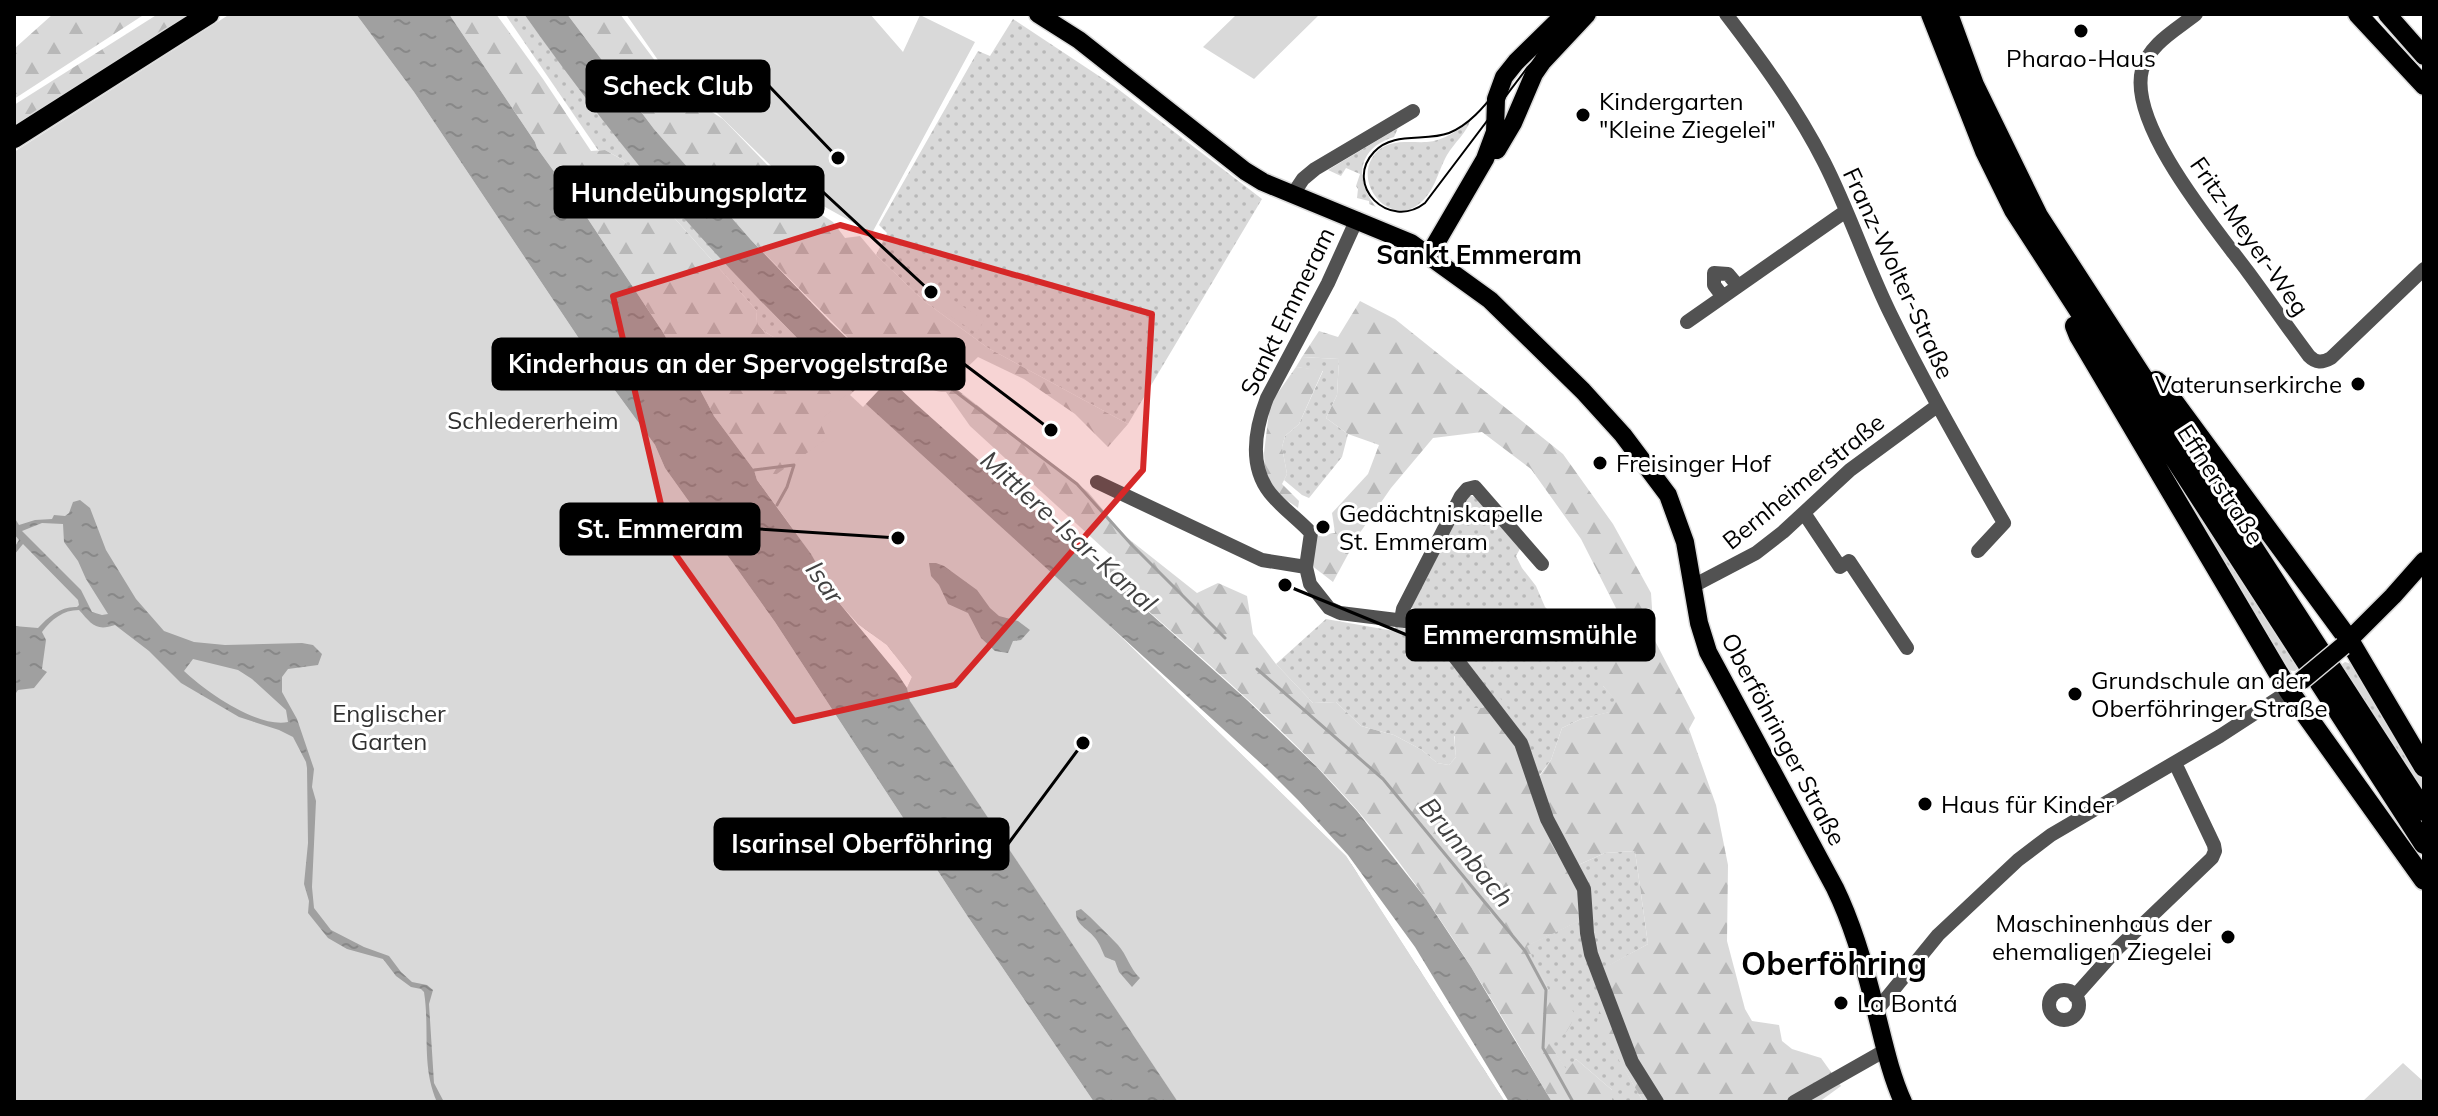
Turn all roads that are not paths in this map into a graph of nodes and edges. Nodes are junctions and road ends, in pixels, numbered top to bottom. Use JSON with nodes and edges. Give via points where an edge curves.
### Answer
{"nodes":[{"id":1,"x":209,"y":14,"type":"edge"},
{"id":2,"x":1038,"y":14,"type":"edge"},
{"id":3,"x":1565,"y":14,"type":"edge"},
{"id":4,"x":1587,"y":14,"type":"edge"},
{"id":5,"x":1726,"y":14,"type":"edge"},
{"id":6,"x":1931,"y":14,"type":"edge"},
{"id":7,"x":1948,"y":14,"type":"edge"},
{"id":8,"x":2196,"y":14,"type":"edge"},
{"id":9,"x":2357,"y":14,"type":"edge"},
{"id":10,"x":2387,"y":14,"type":"edge"},
{"id":11,"x":2424,"y":56,"type":"edge"},
{"id":12,"x":2424,"y":86,"type":"edge"},
{"id":13,"x":1496,"y":106,"type":"junction"},
{"id":14,"x":1523,"y":110,"type":"junction"},
{"id":15,"x":1413,"y":111,"type":"dead end"},
{"id":16,"x":14,"y":138,"type":"edge"},
{"id":17,"x":1485,"y":159,"type":"junction"},
{"id":18,"x":1293,"y":194,"type":"junction"},
{"id":19,"x":1846,"y":211,"type":"junction"},
{"id":20,"x":1357,"y":219,"type":"junction"},
{"id":21,"x":1429,"y":255,"type":"junction"},
{"id":22,"x":2424,"y":269,"type":"edge"},
{"id":23,"x":2062,"y":285,"type":"junction"},
{"id":24,"x":1738,"y":286,"type":"junction"},
{"id":25,"x":1723,"y":297,"type":"junction"},
{"id":26,"x":1687,"y":322,"type":"dead end"},
{"id":27,"x":2131,"y":361,"type":"junction"},
{"id":28,"x":1937,"y":406,"type":"junction"},
{"id":29,"x":1097,"y":482,"type":"dead end"},
{"id":30,"x":1804,"y":513,"type":"junction"},
{"id":31,"x":1978,"y":551,"type":"dead end"},
{"id":32,"x":2424,"y":561,"type":"edge"},
{"id":33,"x":1542,"y":564,"type":"dead end"},
{"id":34,"x":1306,"y":567,"type":"junction"},
{"id":35,"x":1693,"y":586,"type":"junction"},
{"id":36,"x":1401,"y":620,"type":"junction"},
{"id":37,"x":2346,"y":643,"type":"junction"},
{"id":38,"x":1907,"y":648,"type":"dead end"},
{"id":39,"x":2295,"y":686,"type":"junction"},
{"id":40,"x":2175,"y":763,"type":"junction"},
{"id":41,"x":2424,"y":767,"type":"edge"},
{"id":42,"x":2424,"y":811,"type":"edge"},
{"id":43,"x":2424,"y":844,"type":"edge"},
{"id":44,"x":2424,"y":880,"type":"edge"},
{"id":45,"x":2075,"y":996,"type":"dead end"},
{"id":46,"x":1876,"y":1011,"type":"junction"},
{"id":47,"x":1884,"y":1051,"type":"junction"},
{"id":48,"x":1657,"y":1102,"type":"edge"},
{"id":49,"x":1794,"y":1102,"type":"edge"},
{"id":50,"x":1903,"y":1102,"type":"edge"}],
"edges":[{"from":1,"to":16,"type":"highway"},
{"from":2,"to":18,"type":"main road","name":"Oberföhringer Straße","via":[[1079,40],[1245,171]]},
{"from":3,"to":13,"type":"main road","via":[[1509,70]]},
{"from":4,"to":14,"type":"main road","via":[[1534,74]]},
{"from":5,"to":19,"type":"street","name":"Franz-Wolter-Straße","via":[[1783,93]]},
{"from":6,"to":23,"type":"highway","name":"Effnerstraße","via":[[1985,151],[2014,210]]},
{"from":7,"to":27,"type":"highway","name":"Effnerstraße","via":[[1974,85],[2038,216]]},
{"from":8,"to":22,"type":"street","name":"Fritz-Meyer-Weg","via":[[2147,58],[2141,75],[2144,107],[2182,182],[2309,356],[2318,362],[2331,358]]},
{"from":9,"to":12,"type":"main road"},
{"from":10,"to":11,"type":"main road"},
{"from":13,"to":14,"type":"main road","via":[[1505,115]]},
{"from":13,"to":17,"type":"main road","via":[[1495,132]]},
{"from":14,"to":17,"type":"main road","via":[[1496,152]]},
{"from":15,"to":18,"type":"street","via":[[1315,169]]},
{"from":17,"to":21,"type":"main road"},
{"from":18,"to":20,"type":"main road","name":"Oberföhringer Straße"},
{"from":19,"to":24,"type":"street"},
{"from":19,"to":28,"type":"street","name":"Franz-Wolter-Straße"},
{"from":20,"to":21,"type":"main road","name":"Oberföhringer Straße"},
{"from":20,"to":34,"type":"street","name":"Sankt Emmeram","via":[[1259,418],[1256,459],[1261,476],[1311,533]]},
{"from":21,"to":35,"type":"main road","name":"Oberföhringer Straße","via":[[1490,300],[1623,435],[1668,495]]},
{"from":23,"to":39,"type":"highway","via":[[2079,336]]},
{"from":23,"to":43,"type":"highway","name":"Effnerstraße"},
{"from":24,"to":25,"type":"street"},
{"from":24,"to":25,"type":"street","via":[[1728,274],[1714,273],[1714,285]]},
{"from":25,"to":26,"type":"street"},
{"from":27,"to":37,"type":"highway","via":[[2162,386]]},
{"from":27,"to":42,"type":"highway","name":"Effnerstraße"},
{"from":28,"to":30,"type":"street","name":"Bernheimerstraße","via":[[1873,451]]},
{"from":28,"to":31,"type":"street","name":"Franz-Wolter-Straße","via":[[2004,523]]},
{"from":29,"to":34,"type":"street","via":[[1262,560]]},
{"from":30,"to":35,"type":"street","name":"Bernheimerstraße","via":[[1756,553]]},
{"from":30,"to":38,"type":"street","via":[[1840,567],[1849,561]]},
{"from":32,"to":37,"type":"main road"},
{"from":33,"to":36,"type":"street","via":[[1475,487],[1467,489]]},
{"from":34,"to":36,"type":"street","name":"Sankt Emmeram","via":[[1310,584],[1329,608]]},
{"from":35,"to":46,"type":"main road","name":"Oberföhringer Straße","via":[[1708,652],[1848,915]]},
{"from":36,"to":48,"type":"street","name":"Sankt Emmeram","via":[[1444,643],[1521,743],[1547,819],[1584,889],[1591,954],[1632,1062]]},
{"from":37,"to":39,"type":"main road","bridge":true},
{"from":37,"to":41,"type":"highway"},
{"from":39,"to":40,"type":"street"},
{"from":39,"to":44,"type":"highway"},
{"from":40,"to":45,"type":"street","via":[[2214,845],[2212,858]]},
{"from":40,"to":46,"type":"street","via":[[2018,860],[1938,935]]},
{"from":46,"to":47,"type":"main road","name":"Oberföhringer Straße"},
{"from":47,"to":49,"type":"street"},
{"from":47,"to":50,"type":"main road","name":"Oberföhringer Straße"}]}
